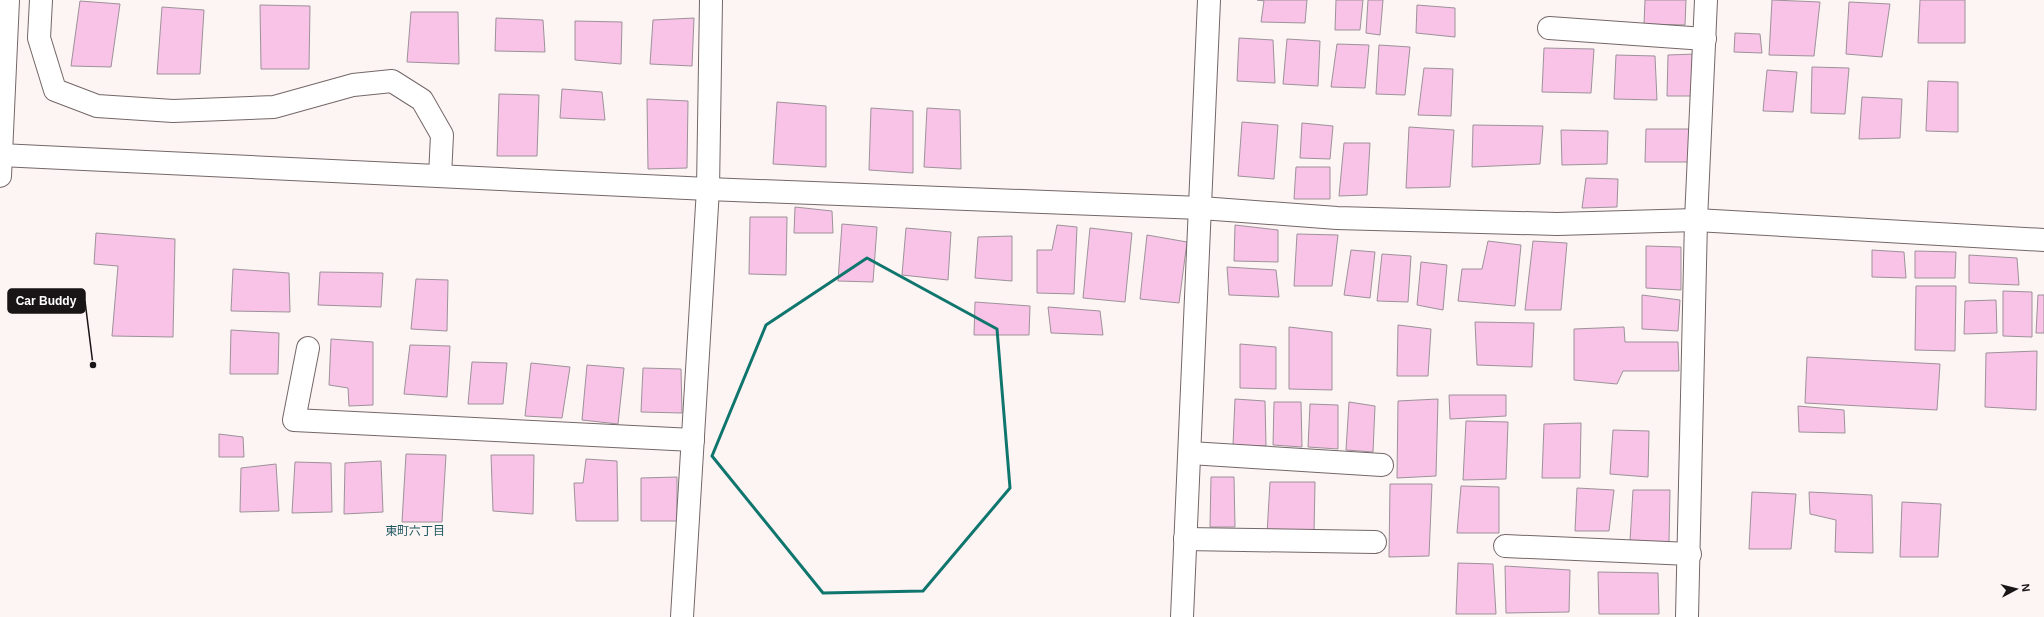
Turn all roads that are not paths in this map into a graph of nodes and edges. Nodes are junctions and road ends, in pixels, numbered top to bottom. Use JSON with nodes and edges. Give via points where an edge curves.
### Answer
{"nodes":[{"id":1,"x":8,"y":0,"type":"edge"},
{"id":2,"x":41,"y":0,"type":"edge"},
{"id":3,"x":711,"y":0,"type":"edge"},
{"id":4,"x":1209,"y":0,"type":"edge"},
{"id":5,"x":1706,"y":0,"type":"edge"},
{"id":6,"x":1549,"y":28,"type":"dead end"},
{"id":7,"x":1705,"y":39,"type":"junction"},
{"id":8,"x":1,"y":162,"type":"edge"},
{"id":9,"x":440,"y":176,"type":"junction"},
{"id":10,"x":708,"y":189,"type":"junction"},
{"id":11,"x":1201,"y":208,"type":"junction"},
{"id":12,"x":1696,"y":220,"type":"junction"},
{"id":13,"x":2044,"y":240,"type":"edge"},
{"id":14,"x":308,"y":348,"type":"dead end"},
{"id":15,"x":693,"y":440,"type":"junction"},
{"id":16,"x":1190,"y":453,"type":"junction"},
{"id":17,"x":1382,"y":465,"type":"dead end"},
{"id":18,"x":1185,"y":539,"type":"junction"},
{"id":19,"x":1375,"y":542,"type":"dead end"},
{"id":20,"x":1505,"y":546,"type":"dead end"},
{"id":21,"x":1690,"y":554,"type":"junction"},
{"id":22,"x":682,"y":617,"type":"edge"},
{"id":23,"x":1182,"y":617,"type":"edge"},
{"id":24,"x":1687,"y":617,"type":"edge"}],
"edges":[{"from":1,"to":8,"type":"street"},
{"from":2,"to":9,"type":"street","via":[[39,38],[55,90],[97,106],[173,111],[274,107],[353,85],[392,81],[422,100],[442,135]]},
{"from":3,"to":10,"type":"street"},
{"from":4,"to":11,"type":"street"},
{"from":5,"to":7,"type":"street"},
{"from":6,"to":7,"type":"street"},
{"from":7,"to":12,"type":"street"},
{"from":8,"to":9,"type":"street"},
{"from":9,"to":10,"type":"street"},
{"from":10,"to":11,"type":"street"},
{"from":10,"to":15,"type":"street"},
{"from":11,"to":12,"type":"street","via":[[1337,218],[1557,224]]},
{"from":11,"to":16,"type":"street"},
{"from":12,"to":13,"type":"street"},
{"from":12,"to":21,"type":"street"},
{"from":14,"to":15,"type":"street","via":[[294,420]]},
{"from":15,"to":22,"type":"street"},
{"from":16,"to":17,"type":"street"},
{"from":16,"to":18,"type":"street"},
{"from":18,"to":19,"type":"street"},
{"from":18,"to":23,"type":"street"},
{"from":20,"to":21,"type":"street"},
{"from":21,"to":24,"type":"street"}]}
